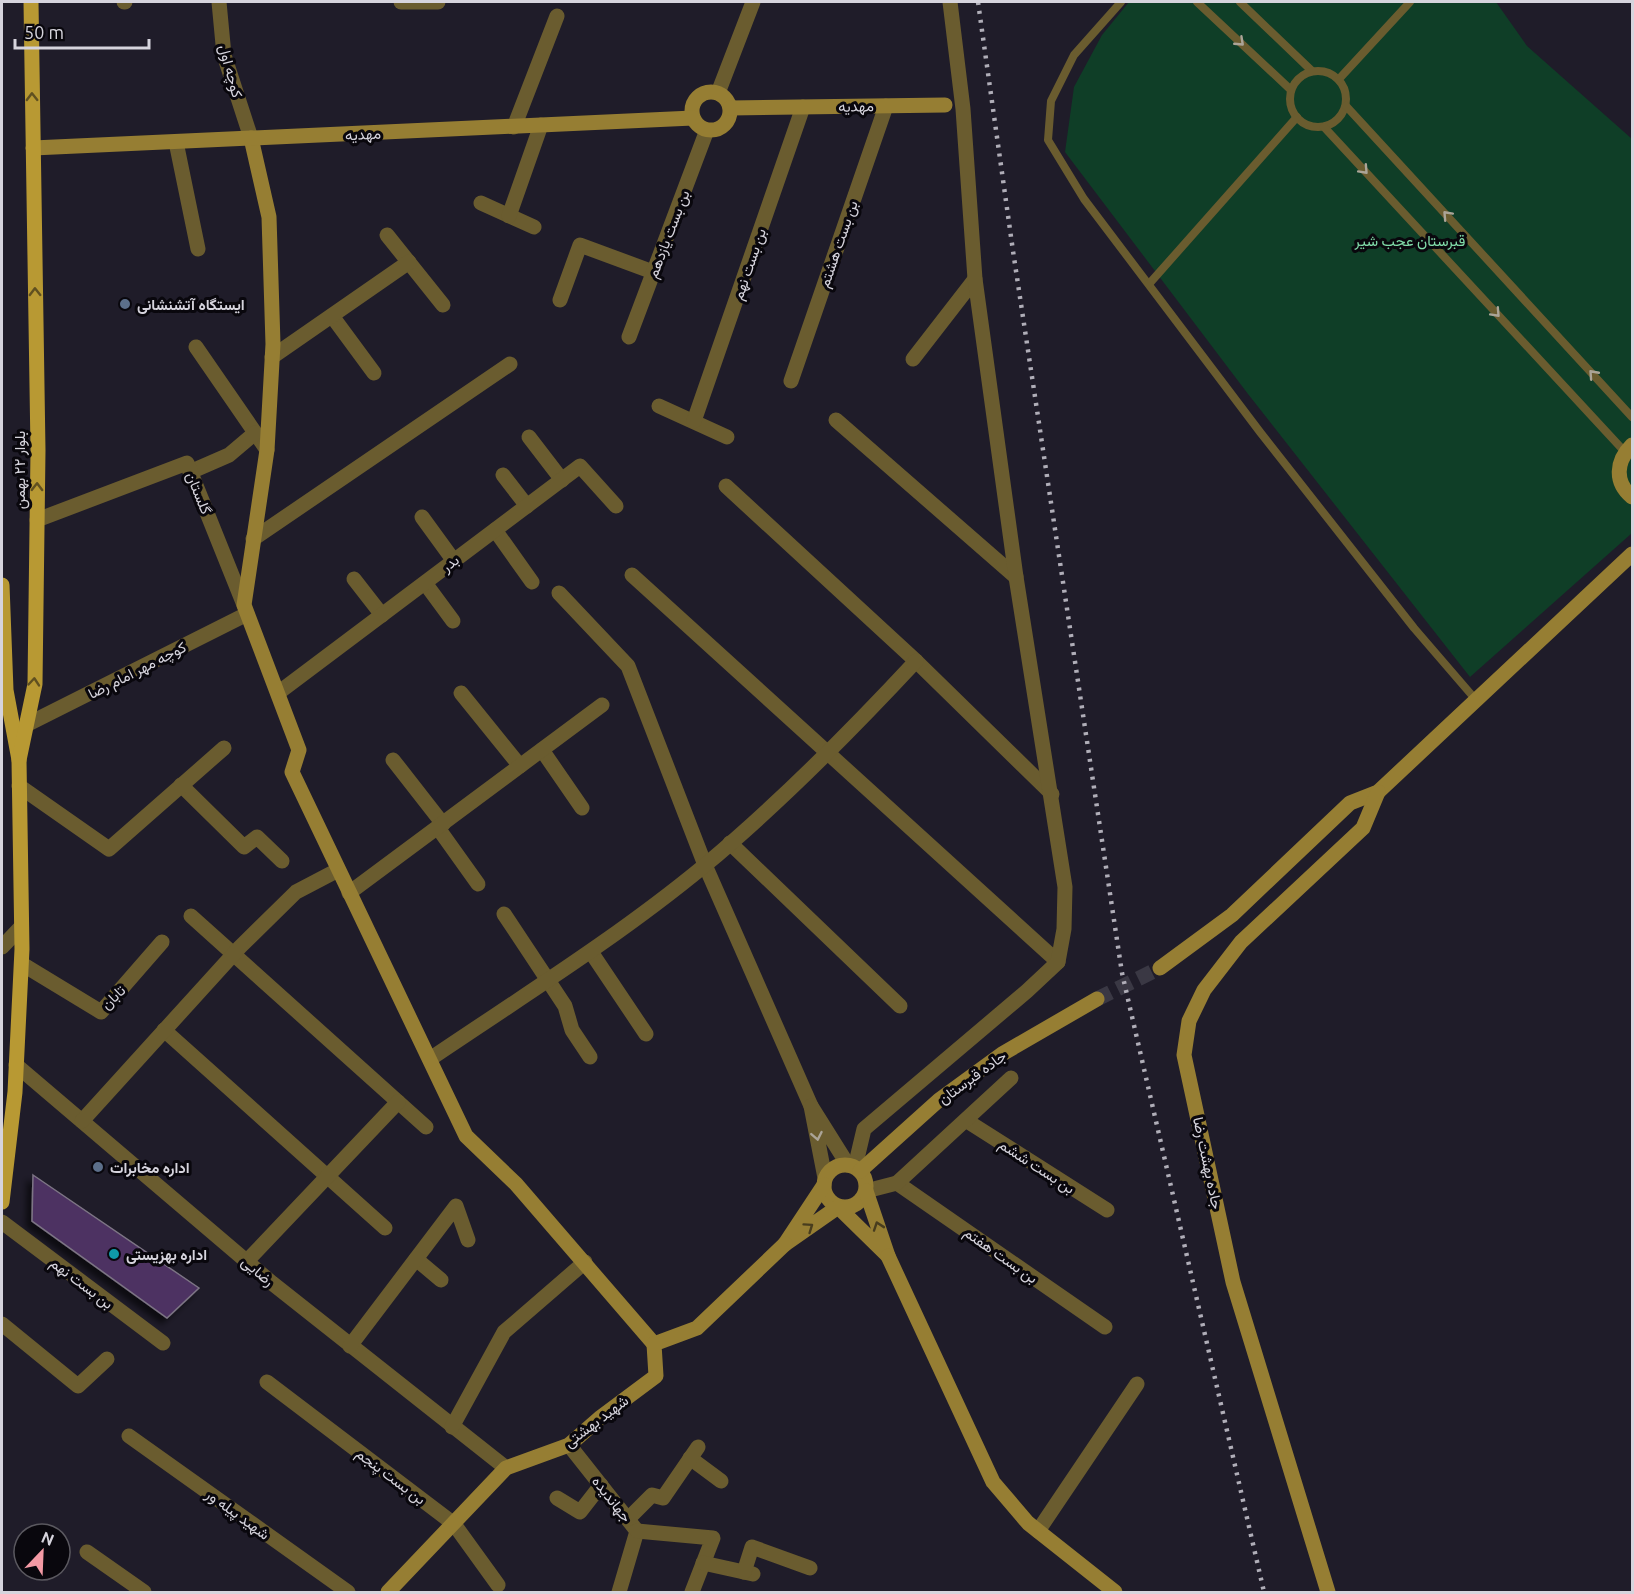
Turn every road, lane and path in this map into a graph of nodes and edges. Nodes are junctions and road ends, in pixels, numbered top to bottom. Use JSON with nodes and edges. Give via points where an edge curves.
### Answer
{"nodes":[{"id":1,"x":31,"y":2,"type":"edge"},
{"id":2,"x":219,"y":2,"type":"edge"},
{"id":3,"x":401,"y":2,"type":"edge"},
{"id":4,"x":438,"y":2,"type":"edge"},
{"id":5,"x":950,"y":2,"type":"edge"},
{"id":6,"x":1121,"y":2,"type":"edge"},
{"id":7,"x":1197,"y":2,"type":"edge"},
{"id":8,"x":1240,"y":2,"type":"edge"},
{"id":9,"x":1410,"y":2,"type":"edge"},
{"id":10,"x":748,"y":3,"type":"edge"},
{"id":11,"x":557,"y":16,"type":"dead end"},
{"id":12,"x":1312,"y":71,"type":"junction"},
{"id":13,"x":1339,"y":79,"type":"junction"},
{"id":14,"x":1291,"y":90,"type":"junction"},
{"id":15,"x":718,"y":93,"type":"junction"},
{"id":16,"x":945,"y":105,"type":"dead end"},
{"id":17,"x":885,"y":106,"type":"junction"},
{"id":18,"x":1346,"y":106,"type":"junction"},
{"id":19,"x":804,"y":107,"type":"junction"},
{"id":20,"x":730,"y":108,"type":"junction"},
{"id":21,"x":1297,"y":117,"type":"junction"},
{"id":22,"x":693,"y":118,"type":"junction"},
{"id":23,"x":541,"y":125,"type":"junction"},
{"id":24,"x":514,"y":127,"type":"junction"},
{"id":25,"x":1324,"y":127,"type":"junction"},
{"id":26,"x":707,"y":130,"type":"junction"},
{"id":27,"x":251,"y":138,"type":"junction"},
{"id":28,"x":176,"y":142,"type":"junction"},
{"id":29,"x":33,"y":148,"type":"junction"},
{"id":30,"x":481,"y":203,"type":"dead end"},
{"id":31,"x":509,"y":216,"type":"junction"},
{"id":32,"x":534,"y":227,"type":"dead end"},
{"id":33,"x":387,"y":235,"type":"dead end"},
{"id":34,"x":198,"y":249,"type":"dead end"},
{"id":35,"x":409,"y":262,"type":"junction"},
{"id":36,"x":653,"y":272,"type":"junction"},
{"id":37,"x":975,"y":279,"type":"junction"},
{"id":38,"x":1149,"y":284,"type":"junction"},
{"id":39,"x":561,"y":300,"type":"dead end"},
{"id":40,"x":442,"y":305,"type":"dead end"},
{"id":41,"x":332,"y":316,"type":"junction"},
{"id":42,"x":629,"y":338,"type":"dead end"},
{"id":43,"x":196,"y":347,"type":"dead end"},
{"id":44,"x":272,"y":357,"type":"junction"},
{"id":45,"x":913,"y":359,"type":"dead end"},
{"id":46,"x":510,"y":364,"type":"dead end"},
{"id":47,"x":374,"y":373,"type":"dead end"},
{"id":48,"x":791,"y":381,"type":"dead end"},
{"id":49,"x":659,"y":406,"type":"dead end"},
{"id":50,"x":1632,"y":417,"type":"edge"},
{"id":51,"x":836,"y":420,"type":"dead end"},
{"id":52,"x":694,"y":421,"type":"junction"},
{"id":53,"x":255,"y":433,"type":"junction"},
{"id":54,"x":529,"y":437,"type":"dead end"},
{"id":55,"x":727,"y":437,"type":"dead end"},
{"id":56,"x":1629,"y":449,"type":"edge"},
{"id":57,"x":267,"y":450,"type":"junction"},
{"id":58,"x":190,"y":471,"type":"junction"},
{"id":59,"x":503,"y":475,"type":"dead end"},
{"id":60,"x":562,"y":480,"type":"junction"},
{"id":61,"x":726,"y":486,"type":"dead end"},
{"id":62,"x":1632,"y":497,"type":"edge"},
{"id":63,"x":526,"y":506,"type":"junction"},
{"id":64,"x":616,"y":506,"type":"dead end"},
{"id":65,"x":422,"y":517,"type":"dead end"},
{"id":66,"x":37,"y":520,"type":"junction"},
{"id":67,"x":495,"y":530,"type":"junction"},
{"id":68,"x":253,"y":539,"type":"junction"},
{"id":69,"x":1632,"y":554,"type":"edge"},
{"id":70,"x":454,"y":561,"type":"junction"},
{"id":71,"x":632,"y":575,"type":"dead end"},
{"id":72,"x":1016,"y":577,"type":"junction"},
{"id":73,"x":354,"y":579,"type":"dead end"},
{"id":74,"x":532,"y":582,"type":"dead end"},
{"id":75,"x":425,"y":583,"type":"junction"},
{"id":76,"x":2,"y":585,"type":"edge"},
{"id":77,"x":559,"y":593,"type":"dead end"},
{"id":78,"x":245,"y":610,"type":"junction"},
{"id":79,"x":382,"y":615,"type":"junction"},
{"id":80,"x":453,"y":621,"type":"dead end"},
{"id":81,"x":916,"y":661,"type":"junction"},
{"id":82,"x":278,"y":693,"type":"junction"},
{"id":83,"x":461,"y":693,"type":"dead end"},
{"id":84,"x":1476,"y":700,"type":"junction"},
{"id":85,"x":5,"y":704,"type":"edge"},
{"id":86,"x":602,"y":705,"type":"dead end"},
{"id":87,"x":26,"y":725,"type":"junction"},
{"id":88,"x":224,"y":748,"type":"dead end"},
{"id":89,"x":542,"y":750,"type":"junction"},
{"id":90,"x":828,"y":755,"type":"junction"},
{"id":91,"x":19,"y":760,"type":"junction"},
{"id":92,"x":393,"y":760,"type":"dead end"},
{"id":93,"x":520,"y":766,"type":"junction"},
{"id":94,"x":181,"y":785,"type":"junction"},
{"id":95,"x":19,"y":786,"type":"junction"},
{"id":96,"x":1378,"y":792,"type":"junction"},
{"id":97,"x":1052,"y":794,"type":"junction"},
{"id":98,"x":582,"y":808,"type":"dead end"},
{"id":99,"x":440,"y":826,"type":"junction"},
{"id":100,"x":730,"y":843,"type":"junction"},
{"id":101,"x":282,"y":861,"type":"dead end"},
{"id":102,"x":705,"y":865,"type":"junction"},
{"id":103,"x":338,"y":870,"type":"junction"},
{"id":104,"x":478,"y":884,"type":"dead end"},
{"id":105,"x":349,"y":893,"type":"junction"},
{"id":106,"x":504,"y":914,"type":"dead end"},
{"id":107,"x":191,"y":916,"type":"dead end"},
{"id":108,"x":21,"y":927,"type":"junction"},
{"id":109,"x":162,"y":942,"type":"dead end"},
{"id":110,"x":2,"y":947,"type":"edge"},
{"id":111,"x":235,"y":952,"type":"junction"},
{"id":112,"x":591,"y":952,"type":"junction"},
{"id":113,"x":1058,"y":962,"type":"junction"},
{"id":114,"x":22,"y":964,"type":"junction"},
{"id":115,"x":1160,"y":968,"type":"tunnel mouth"},
{"id":116,"x":549,"y":981,"type":"junction"},
{"id":117,"x":1097,"y":999,"type":"tunnel mouth"},
{"id":118,"x":900,"y":1006,"type":"dead end"},
{"id":119,"x":164,"y":1030,"type":"junction"},
{"id":120,"x":646,"y":1034,"type":"dead end"},
{"id":121,"x":590,"y":1057,"type":"dead end"},
{"id":122,"x":430,"y":1059,"type":"junction"},
{"id":123,"x":16,"y":1065,"type":"junction"},
{"id":124,"x":1011,"y":1078,"type":"dead end"},
{"id":125,"x":398,"y":1102,"type":"junction"},
{"id":126,"x":811,"y":1106,"type":"junction"},
{"id":127,"x":82,"y":1121,"type":"junction"},
{"id":128,"x":967,"y":1121,"type":"junction"},
{"id":129,"x":426,"y":1127,"type":"dead end"},
{"id":130,"x":854,"y":1168,"type":"junction"},
{"id":131,"x":326,"y":1177,"type":"junction"},
{"id":132,"x":824,"y":1181,"type":"junction"},
{"id":133,"x":897,"y":1182,"type":"junction"},
{"id":134,"x":866,"y":1191,"type":"junction"},
{"id":135,"x":2,"y":1202,"type":"edge"},
{"id":136,"x":838,"y":1207,"type":"junction"},
{"id":137,"x":1107,"y":1210,"type":"dead end"},
{"id":138,"x":2,"y":1222,"type":"edge"},
{"id":139,"x":385,"y":1228,"type":"dead end"},
{"id":140,"x":468,"y":1239,"type":"dead end"},
{"id":141,"x":785,"y":1244,"type":"junction"},
{"id":142,"x":888,"y":1256,"type":"junction"},
{"id":143,"x":416,"y":1259,"type":"junction"},
{"id":144,"x":247,"y":1261,"type":"junction"},
{"id":145,"x":585,"y":1262,"type":"junction"},
{"id":146,"x":441,"y":1280,"type":"dead end"},
{"id":147,"x":2,"y":1324,"type":"edge"},
{"id":148,"x":1105,"y":1327,"type":"dead end"},
{"id":149,"x":163,"y":1343,"type":"dead end"},
{"id":150,"x":654,"y":1344,"type":"junction"},
{"id":151,"x":351,"y":1346,"type":"junction"},
{"id":152,"x":107,"y":1359,"type":"dead end"},
{"id":153,"x":267,"y":1382,"type":"dead end"},
{"id":154,"x":1137,"y":1384,"type":"dead end"},
{"id":155,"x":452,"y":1427,"type":"junction"},
{"id":156,"x":129,"y":1436,"type":"dead end"},
{"id":157,"x":569,"y":1445,"type":"junction"},
{"id":158,"x":506,"y":1468,"type":"junction"},
{"id":159,"x":721,"y":1480,"type":"dead end"},
{"id":160,"x":601,"y":1485,"type":"junction"},
{"id":161,"x":557,"y":1498,"type":"dead end"},
{"id":162,"x":454,"y":1524,"type":"junction"},
{"id":163,"x":632,"y":1525,"type":"junction"},
{"id":164,"x":1038,"y":1531,"type":"junction"},
{"id":165,"x":87,"y":1552,"type":"dead end"},
{"id":166,"x":703,"y":1563,"type":"junction"},
{"id":167,"x":810,"y":1568,"type":"dead end"},
{"id":168,"x":498,"y":1585,"type":"dead end"},
{"id":169,"x":144,"y":1593,"type":"edge"},
{"id":170,"x":348,"y":1593,"type":"edge"},
{"id":171,"x":388,"y":1593,"type":"edge"},
{"id":172,"x":619,"y":1593,"type":"edge"},
{"id":173,"x":692,"y":1593,"type":"edge"},
{"id":174,"x":1114,"y":1593,"type":"edge"},
{"id":175,"x":1328,"y":1593,"type":"edge"}],
"edges":[{"from":29,"to":1,"type":"main road","name":"بلوار ۲۲ بهمن","one_way":true},
{"from":2,"to":27,"type":"street","name":"کوچه اول","via":[[224,55]]},
{"from":3,"to":4,"type":"street"},
{"from":5,"to":37,"type":"street","via":[[963,109]]},
{"from":6,"to":38,"type":"lane","via":[[1074,55],[1051,101],[1048,140],[1084,199]]},
{"from":7,"to":14,"type":"lane","one_way":true},
{"from":8,"to":12,"type":"lane"},
{"from":9,"to":13,"type":"lane"},
{"from":10,"to":15,"type":"street"},
{"from":11,"to":24,"type":"street"},
{"from":12,"to":13,"type":"lane","via":[[1331,73]]},
{"from":12,"to":14,"type":"lane","via":[[1303,75]]},
{"from":13,"to":18,"type":"lane"},
{"from":14,"to":21,"type":"lane","via":[[1292,109]]},
{"from":15,"to":20,"type":"street"},
{"from":15,"to":22,"type":"street","via":[[700,95],[692,105]]},
{"from":16,"to":17,"type":"street","name":"مهدیه"},
{"from":17,"to":19,"type":"street","name":"مهدیه"},
{"from":17,"to":48,"type":"street","name":"بن بست هشتم"},
{"from":18,"to":25,"type":"lane","via":[[1338,120]]},
{"from":50,"to":18,"type":"lane","one_way":true},
{"from":19,"to":20,"type":"street","name":"مهدیه"},
{"from":19,"to":52,"type":"street","name":"بن بست نهم"},
{"from":20,"to":26,"type":"street","via":[[724,125]]},
{"from":21,"to":25,"type":"lane","via":[[1314,127]]},
{"from":21,"to":38,"type":"lane"},
{"from":22,"to":23,"type":"street","name":"مهدیه"},
{"from":22,"to":26,"type":"street"},
{"from":23,"to":24,"type":"street","name":"مهدیه"},
{"from":23,"to":31,"type":"street"},
{"from":24,"to":27,"type":"street","name":"مهدیه"},
{"from":25,"to":56,"type":"lane","one_way":true},
{"from":26,"to":36,"type":"street","name":"بن بست یازدهم"},
{"from":27,"to":28,"type":"street","name":"مهدیه"},
{"from":27,"to":44,"type":"street","via":[[269,217]]},
{"from":28,"to":29,"type":"street","name":"مهدیه"},
{"from":28,"to":34,"type":"street"},
{"from":66,"to":29,"type":"main road","name":"بلوار ۲۲ بهمن","one_way":true},
{"from":30,"to":31,"type":"street"},
{"from":31,"to":32,"type":"street"},
{"from":33,"to":35,"type":"street"},
{"from":35,"to":40,"type":"street"},
{"from":35,"to":41,"type":"street"},
{"from":36,"to":39,"type":"street","via":[[580,245]]},
{"from":36,"to":42,"type":"street","name":"بن بست یازدهم"},
{"from":37,"to":45,"type":"street"},
{"from":37,"to":72,"type":"street"},
{"from":38,"to":84,"type":"lane","via":[[1399,609]]},
{"from":41,"to":44,"type":"street"},
{"from":41,"to":47,"type":"street"},
{"from":43,"to":53,"type":"street"},
{"from":44,"to":57,"type":"street"},
{"from":46,"to":68,"type":"street"},
{"from":49,"to":52,"type":"street"},
{"from":51,"to":72,"type":"street"},
{"from":52,"to":55,"type":"street"},
{"from":53,"to":57,"type":"street"},
{"from":53,"to":58,"type":"street","via":[[229,455]]},
{"from":54,"to":60,"type":"street"},
{"from":56,"to":62,"type":"street","via":[[1618,472]]},
{"from":57,"to":68,"type":"street"},
{"from":58,"to":66,"type":"street","name":"گلستان","via":[[187,464]]},
{"from":58,"to":78,"type":"street","name":"گلستان"},
{"from":59,"to":63,"type":"street"},
{"from":60,"to":63,"type":"street","name":"بدر"},
{"from":60,"to":64,"type":"street","name":"بدر","via":[[580,466]]},
{"from":61,"to":81,"type":"street"},
{"from":63,"to":67,"type":"street","name":"بدر"},
{"from":65,"to":70,"type":"street"},
{"from":87,"to":66,"type":"main road","name":"بلوار ۲۲ بهمن","one_way":true,"via":[[35,684]]},
{"from":67,"to":70,"type":"street","name":"بدر"},
{"from":67,"to":74,"type":"street"},
{"from":68,"to":78,"type":"street"},
{"from":69,"to":84,"type":"street"},
{"from":70,"to":75,"type":"street","name":"بدر"},
{"from":71,"to":90,"type":"street"},
{"from":72,"to":97,"type":"street"},
{"from":73,"to":79,"type":"street"},
{"from":75,"to":79,"type":"street","name":"بدر"},
{"from":75,"to":80,"type":"street"},
{"from":76,"to":85,"type":"main road"},
{"from":77,"to":102,"type":"street","via":[[628,666]]},
{"from":78,"to":82,"type":"street"},
{"from":78,"to":87,"type":"street","name":"کوچه مهر امام رضا"},
{"from":79,"to":82,"type":"street","name":"بدر"},
{"from":81,"to":90,"type":"street"},
{"from":81,"to":97,"type":"street"},
{"from":82,"to":103,"type":"street","via":[[299,750],[292,772]]},
{"from":83,"to":93,"type":"street"},
{"from":84,"to":96,"type":"street"},
{"from":85,"to":91,"type":"main road"},
{"from":86,"to":89,"type":"street"},
{"from":87,"to":91,"type":"main road","name":"بلوار ۲۲ بهمن"},
{"from":88,"to":94,"type":"street"},
{"from":89,"to":93,"type":"street"},
{"from":89,"to":98,"type":"street"},
{"from":90,"to":100,"type":"street"},
{"from":90,"to":113,"type":"street"},
{"from":91,"to":95,"type":"main road"},
{"from":92,"to":99,"type":"street"},
{"from":93,"to":99,"type":"street"},
{"from":94,"to":95,"type":"street","via":[[109,849]]},
{"from":94,"to":101,"type":"street","via":[[244,847],[257,837]]},
{"from":95,"to":108,"type":"main road"},
{"from":96,"to":115,"type":"street","via":[[1350,803],[1232,915]]},
{"from":96,"to":175,"type":"street","name":"جاده بهشت رضا","via":[[1363,828],[1241,942],[1204,990],[1190,1022],[1184,1055],[1233,1282]]},
{"from":97,"to":113,"type":"street","via":[[1065,887]]},
{"from":99,"to":104,"type":"street"},
{"from":99,"to":105,"type":"street"},
{"from":100,"to":102,"type":"street"},
{"from":100,"to":118,"type":"street"},
{"from":102,"to":112,"type":"street"},
{"from":102,"to":126,"type":"street"},
{"from":103,"to":105,"type":"street"},
{"from":103,"to":111,"type":"street","via":[[296,892]]},
{"from":105,"to":122,"type":"street"},
{"from":106,"to":116,"type":"street"},
{"from":107,"to":111,"type":"street"},
{"from":108,"to":110,"type":"street"},
{"from":108,"to":114,"type":"main road"},
{"from":109,"to":114,"type":"street","name":"تابان","via":[[101,1012]]},
{"from":111,"to":119,"type":"street"},
{"from":111,"to":125,"type":"street"},
{"from":112,"to":116,"type":"street"},
{"from":112,"to":120,"type":"street"},
{"from":113,"to":130,"type":"street","via":[[864,1129]]},
{"from":114,"to":123,"type":"main road"},
{"from":116,"to":121,"type":"street","via":[[565,1006],[572,1030]]},
{"from":116,"to":122,"type":"street"},
{"from":117,"to":130,"type":"street","name":"جاده قبرستان","via":[[1002,1054]]},
{"from":119,"to":127,"type":"street"},
{"from":119,"to":131,"type":"street"},
{"from":122,"to":145,"type":"street","via":[[466,1136],[516,1184]]},
{"from":123,"to":127,"type":"street","name":"رضایی"},
{"from":123,"to":135,"type":"main road"},
{"from":124,"to":128,"type":"street"},
{"from":125,"to":129,"type":"street"},
{"from":125,"to":131,"type":"street"},
{"from":126,"to":130,"type":"street"},
{"from":126,"to":132,"type":"street","one_way":true},
{"from":127,"to":144,"type":"street","name":"رضایی"},
{"from":128,"to":133,"type":"street"},
{"from":128,"to":137,"type":"street","name":"بن بست ششم"},
{"from":130,"to":132,"type":"street","via":[[834,1167]]},
{"from":130,"to":134,"type":"street","via":[[865,1177]]},
{"from":131,"to":139,"type":"street"},
{"from":131,"to":144,"type":"street"},
{"from":132,"to":136,"type":"street","via":[[827,1198]]},
{"from":132,"to":141,"type":"street"},
{"from":133,"to":134,"type":"street"},
{"from":133,"to":148,"type":"street","name":"بن بست هفتم"},
{"from":134,"to":136,"type":"street","via":[[859,1203]]},
{"from":142,"to":134,"type":"street","one_way":true},
{"from":141,"to":136,"type":"street","one_way":true},
{"from":136,"to":142,"type":"street"},
{"from":138,"to":149,"type":"street","name":"بن بست نهم"},
{"from":140,"to":143,"type":"street","via":[[456,1206]]},
{"from":141,"to":150,"type":"street","via":[[697,1328]]},
{"from":142,"to":164,"type":"street","via":[[993,1482]]},
{"from":143,"to":146,"type":"street"},
{"from":143,"to":151,"type":"street"},
{"from":144,"to":151,"type":"street","name":"رضایی"},
{"from":145,"to":150,"type":"street"},
{"from":145,"to":155,"type":"street","via":[[504,1332]]},
{"from":147,"to":152,"type":"street","via":[[78,1386]]},
{"from":150,"to":157,"type":"street","name":"شهید بهشتی","via":[[656,1376]]},
{"from":151,"to":155,"type":"street","name":"رضایی"},
{"from":153,"to":162,"type":"street","name":"بن بست پنجم"},
{"from":154,"to":164,"type":"street"},
{"from":155,"to":158,"type":"street","name":"رضایی"},
{"from":156,"to":170,"type":"street","name":"شهید پیله ور"},
{"from":157,"to":158,"type":"street","name":"شهید بهشتی"},
{"from":157,"to":160,"type":"street","name":"جهاندیده"},
{"from":158,"to":162,"type":"street","name":"شهید بهشتی"},
{"from":159,"to":163,"type":"street","via":[[694,1453],[663,1498],[652,1496]]},
{"from":160,"to":161,"type":"street","via":[[580,1512]]},
{"from":160,"to":163,"type":"street","name":"جهاندیده"},
{"from":162,"to":168,"type":"street","name":"بن بست پنجم"},
{"from":162,"to":171,"type":"street","name":"شهید بهشتی"},
{"from":163,"to":166,"type":"street","via":[[712,1538]]},
{"from":163,"to":172,"type":"street","name":"جهاندیده"},
{"from":164,"to":174,"type":"street"},
{"from":165,"to":169,"type":"street"},
{"from":166,"to":167,"type":"street","via":[[749,1573],[752,1547]]},
{"from":166,"to":173,"type":"street"}]}
